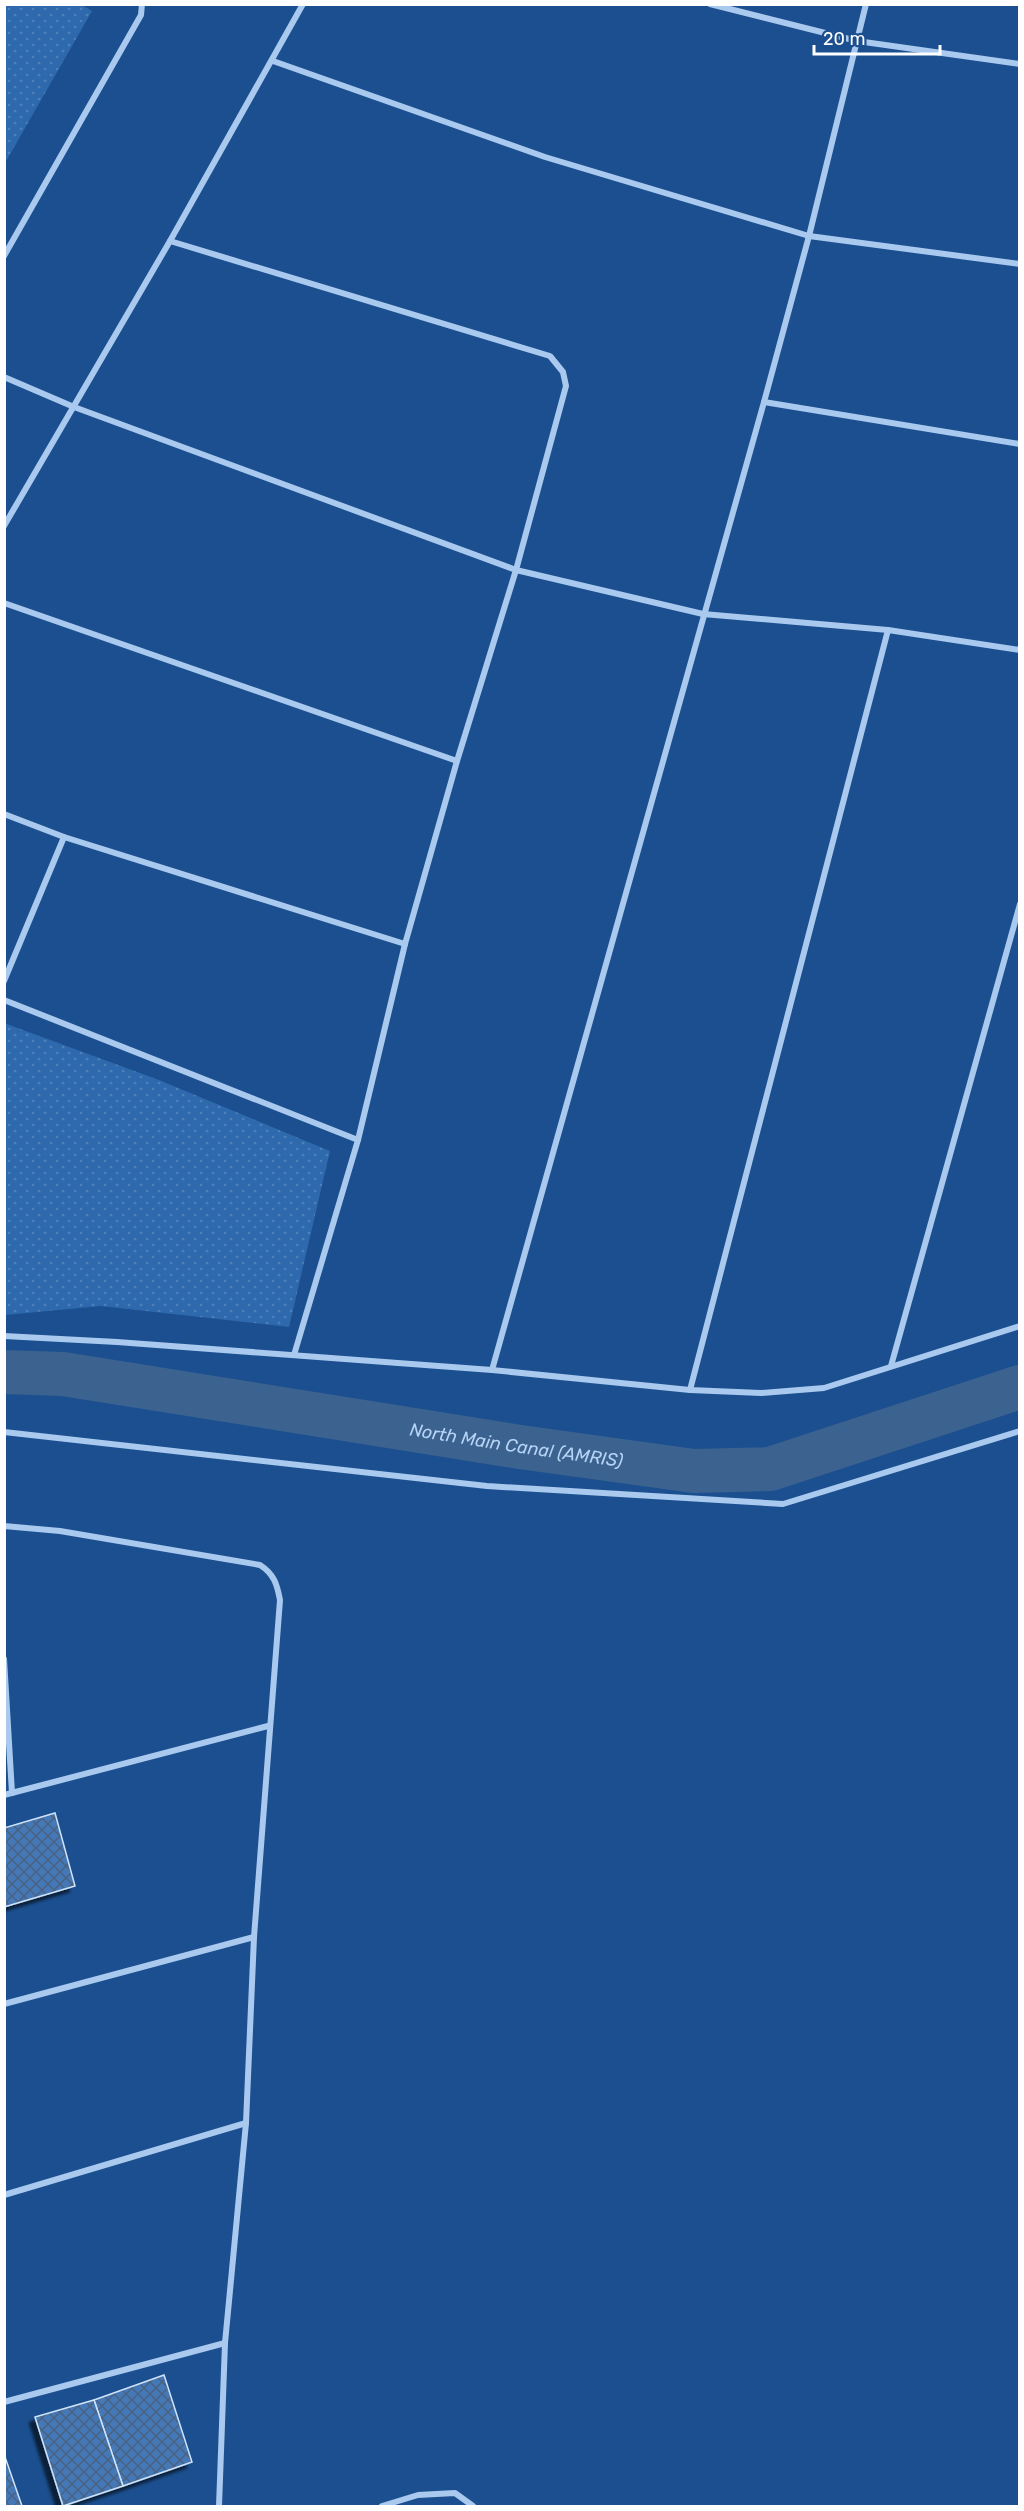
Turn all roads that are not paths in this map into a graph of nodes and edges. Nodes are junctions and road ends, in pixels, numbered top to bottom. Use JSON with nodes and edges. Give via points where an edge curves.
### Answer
{"nodes":[{"id":1,"x":142,"y":4,"type":"edge"},
{"id":2,"x":303,"y":4,"type":"edge"},
{"id":3,"x":710,"y":4,"type":"edge"},
{"id":4,"x":866,"y":4,"type":"edge"},
{"id":5,"x":857,"y":41,"type":"junction"},
{"id":6,"x":273,"y":61,"type":"junction"},
{"id":7,"x":1020,"y":64,"type":"edge"},
{"id":8,"x":809,"y":236,"type":"junction"},
{"id":9,"x":170,"y":242,"type":"junction"},
{"id":10,"x":4,"y":256,"type":"edge"},
{"id":11,"x":1020,"y":264,"type":"edge"},
{"id":12,"x":4,"y":377,"type":"edge"},
{"id":13,"x":764,"y":402,"type":"junction"},
{"id":14,"x":75,"y":407,"type":"junction"},
{"id":15,"x":1020,"y":444,"type":"edge"},
{"id":16,"x":4,"y":526,"type":"edge"},
{"id":17,"x":516,"y":570,"type":"junction"},
{"id":18,"x":4,"y":603,"type":"edge"},
{"id":19,"x":703,"y":614,"type":"junction"},
{"id":20,"x":888,"y":630,"type":"junction"},
{"id":21,"x":1020,"y":650,"type":"edge"},
{"id":22,"x":457,"y":761,"type":"junction"},
{"id":23,"x":4,"y":814,"type":"edge"},
{"id":24,"x":64,"y":837,"type":"junction"},
{"id":25,"x":1020,"y":904,"type":"edge"},
{"id":26,"x":405,"y":944,"type":"junction"},
{"id":27,"x":4,"y":981,"type":"edge"},
{"id":28,"x":4,"y":1000,"type":"edge"},
{"id":29,"x":358,"y":1140,"type":"junction"},
{"id":30,"x":1020,"y":1326,"type":"edge"},
{"id":31,"x":4,"y":1336,"type":"edge"},
{"id":32,"x":294,"y":1355,"type":"junction"},
{"id":33,"x":891,"y":1366,"type":"junction"},
{"id":34,"x":492,"y":1370,"type":"junction"},
{"id":35,"x":690,"y":1390,"type":"junction"},
{"id":36,"x":1020,"y":1431,"type":"edge"},
{"id":37,"x":4,"y":1432,"type":"edge"},
{"id":38,"x":4,"y":1526,"type":"edge"},
{"id":39,"x":4,"y":1659,"type":"edge"},
{"id":40,"x":268,"y":1726,"type":"junction"},
{"id":41,"x":8,"y":1794,"type":"edge"},
{"id":42,"x":254,"y":1937,"type":"junction"},
{"id":43,"x":4,"y":2004,"type":"edge"},
{"id":44,"x":246,"y":2123,"type":"junction"},
{"id":45,"x":4,"y":2195,"type":"edge"},
{"id":46,"x":225,"y":2343,"type":"junction"},
{"id":47,"x":4,"y":2402,"type":"edge"},
{"id":48,"x":219,"y":2506,"type":"edge"},
{"id":49,"x":382,"y":2506,"type":"edge"},
{"id":50,"x":473,"y":2506,"type":"edge"}],
"edges":[{"from":1,"to":10,"type":"street","via":[[141,15]]},
{"from":2,"to":6,"type":"street"},
{"from":3,"to":5,"type":"street"},
{"from":4,"to":5,"type":"street"},
{"from":5,"to":7,"type":"street"},
{"from":5,"to":8,"type":"street"},
{"from":6,"to":8,"type":"street","via":[[545,157]]},
{"from":6,"to":9,"type":"street"},
{"from":8,"to":11,"type":"street"},
{"from":8,"to":13,"type":"street"},
{"from":9,"to":14,"type":"street"},
{"from":9,"to":17,"type":"street","via":[[555,360],[566,386]]},
{"from":12,"to":14,"type":"street"},
{"from":13,"to":15,"type":"street"},
{"from":13,"to":19,"type":"street"},
{"from":14,"to":16,"type":"street"},
{"from":14,"to":17,"type":"street"},
{"from":17,"to":19,"type":"street"},
{"from":17,"to":22,"type":"street"},
{"from":18,"to":22,"type":"street"},
{"from":19,"to":20,"type":"street"},
{"from":19,"to":34,"type":"street"},
{"from":20,"to":21,"type":"street"},
{"from":20,"to":35,"type":"street"},
{"from":22,"to":26,"type":"street"},
{"from":23,"to":24,"type":"street"},
{"from":24,"to":26,"type":"street"},
{"from":24,"to":27,"type":"street"},
{"from":25,"to":33,"type":"street"},
{"from":26,"to":29,"type":"street"},
{"from":28,"to":29,"type":"street"},
{"from":29,"to":32,"type":"street"},
{"from":30,"to":33,"type":"street"},
{"from":31,"to":32,"type":"street"},
{"from":32,"to":34,"type":"street"},
{"from":33,"to":35,"type":"street","via":[[824,1388],[761,1393]]},
{"from":34,"to":35,"type":"street"},
{"from":36,"to":37,"type":"street","via":[[783,1504],[487,1486]]},
{"from":38,"to":40,"type":"street","via":[[60,1531],[266,1569],[277,1584],[280,1600]]},
{"from":39,"to":41,"type":"street"},
{"from":40,"to":41,"type":"street"},
{"from":40,"to":42,"type":"street"},
{"from":42,"to":43,"type":"street"},
{"from":42,"to":44,"type":"street"},
{"from":44,"to":45,"type":"street"},
{"from":44,"to":46,"type":"street"},
{"from":46,"to":47,"type":"street"},
{"from":46,"to":48,"type":"street"},
{"from":49,"to":50,"type":"street","via":[[418,2496],[455,2493]]}]}
